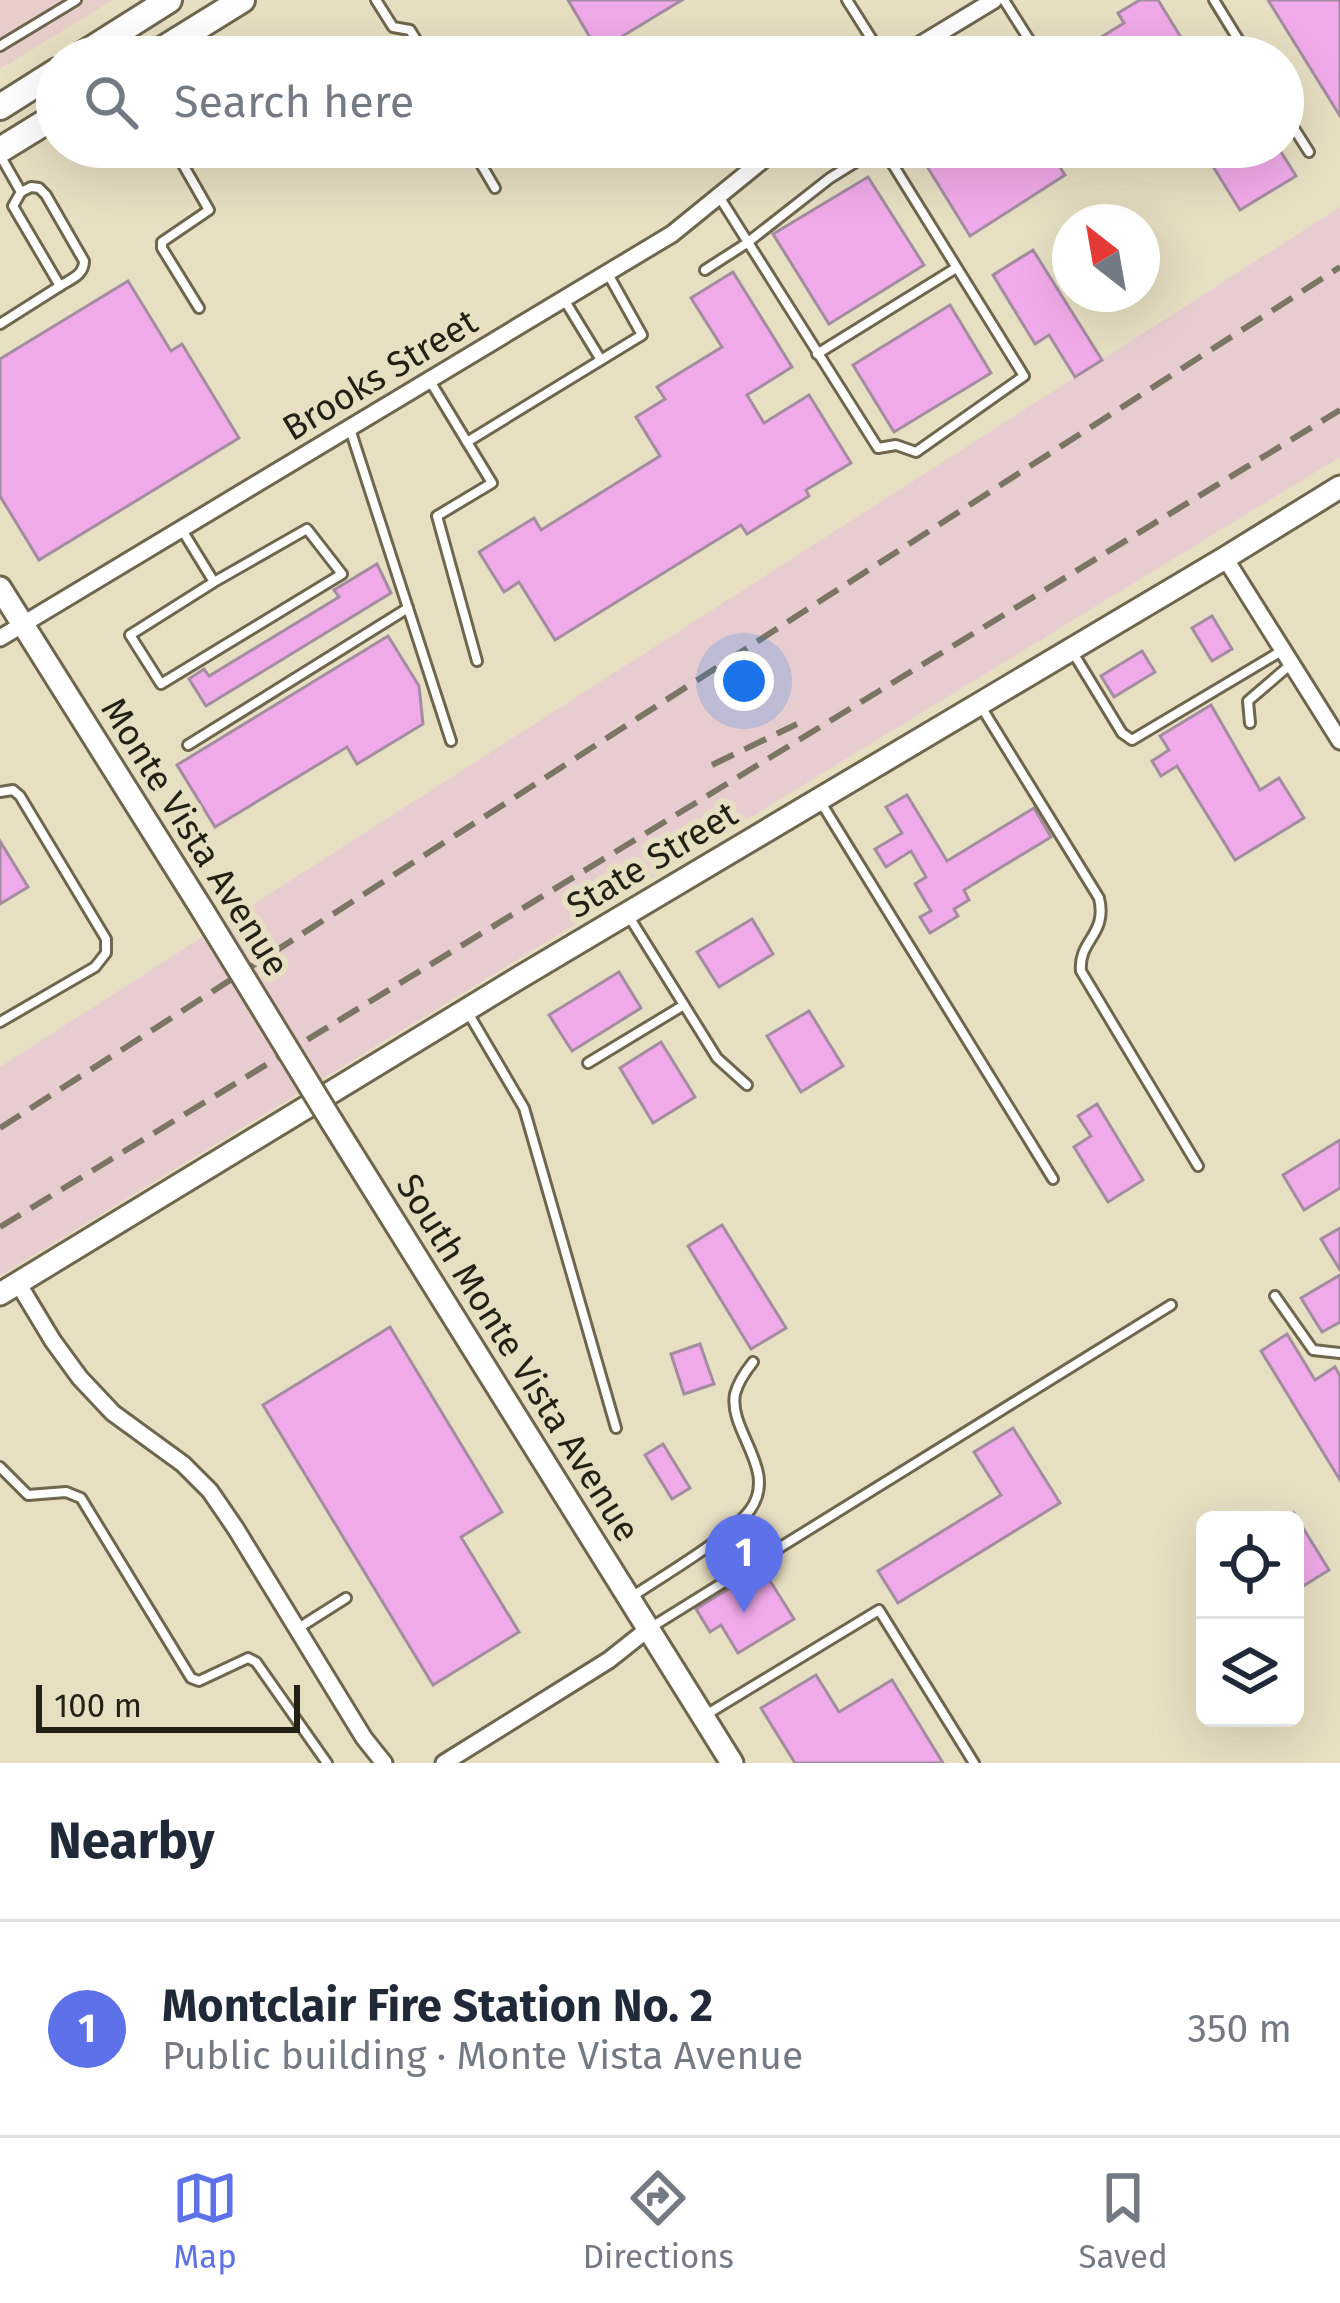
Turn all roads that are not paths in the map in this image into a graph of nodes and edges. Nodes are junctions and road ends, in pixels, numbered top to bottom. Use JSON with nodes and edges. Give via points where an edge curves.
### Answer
{"nodes":[{"id":1,"x":76,"y":0,"type":"edge"},
{"id":2,"x":170,"y":0,"type":"edge"},
{"id":3,"x":220,"y":0,"type":"edge"},
{"id":4,"x":242,"y":0,"type":"edge"},
{"id":5,"x":376,"y":0,"type":"edge"},
{"id":6,"x":847,"y":0,"type":"edge"},
{"id":7,"x":994,"y":0,"type":"edge"},
{"id":8,"x":1004,"y":0,"type":"edge"},
{"id":9,"x":1214,"y":0,"type":"edge"},
{"id":10,"x":141,"y":8,"type":"edge"},
{"id":11,"x":188,"y":33,"type":"junction"},
{"id":12,"x":106,"y":36,"type":"edge"},
{"id":13,"x":183,"y":36,"type":"edge"},
{"id":14,"x":414,"y":36,"type":"edge"},
{"id":15,"x":870,"y":36,"type":"edge"},
{"id":16,"x":935,"y":36,"type":"edge"},
{"id":17,"x":1027,"y":36,"type":"edge"},
{"id":18,"x":1237,"y":36,"type":"edge"},
{"id":19,"x":0,"y":46,"type":"edge"},
{"id":20,"x":36,"y":84,"type":"edge"},
{"id":21,"x":0,"y":107,"type":"edge"},
{"id":22,"x":36,"y":129,"type":"edge"},
{"id":23,"x":1304,"y":144,"type":"edge"},
{"id":24,"x":1309,"y":152,"type":"dead end"},
{"id":25,"x":0,"y":153,"type":"edge"},
{"id":26,"x":184,"y":168,"type":"edge"},
{"id":27,"x":483,"y":168,"type":"edge"},
{"id":28,"x":753,"y":168,"type":"edge"},
{"id":29,"x":846,"y":168,"type":"edge"},
{"id":30,"x":894,"y":168,"type":"edge"},
{"id":31,"x":495,"y":188,"type":"dead end"},
{"id":32,"x":21,"y":192,"type":"junction"},
{"id":33,"x":719,"y":196,"type":"junction"},
{"id":34,"x":748,"y":243,"type":"junction"},
{"id":35,"x":956,"y":268,"type":"junction"},
{"id":36,"x":705,"y":270,"type":"dead end"},
{"id":37,"x":608,"y":273,"type":"junction"},
{"id":38,"x":60,"y":286,"type":"junction"},
{"id":39,"x":564,"y":299,"type":"junction"},
{"id":40,"x":199,"y":308,"type":"dead end"},
{"id":41,"x":0,"y":324,"type":"edge"},
{"id":42,"x":817,"y":354,"type":"junction"},
{"id":43,"x":601,"y":361,"type":"junction"},
{"id":44,"x":429,"y":380,"type":"junction"},
{"id":45,"x":350,"y":428,"type":"junction"},
{"id":46,"x":466,"y":442,"type":"junction"},
{"id":47,"x":1340,"y":487,"type":"edge"},
{"id":48,"x":181,"y":529,"type":"junction"},
{"id":49,"x":1226,"y":558,"type":"junction"},
{"id":50,"x":214,"y":582,"type":"junction"},
{"id":51,"x":0,"y":588,"type":"edge"},
{"id":52,"x":408,"y":608,"type":"junction"},
{"id":53,"x":22,"y":624,"type":"junction"},
{"id":54,"x":0,"y":638,"type":"edge"},
{"id":55,"x":1072,"y":650,"type":"junction"},
{"id":56,"x":1287,"y":657,"type":"junction"},
{"id":57,"x":477,"y":661,"type":"dead end"},
{"id":58,"x":979,"y":704,"type":"junction"},
{"id":59,"x":1250,"y":723,"type":"dead end"},
{"id":60,"x":1340,"y":739,"type":"edge"},
{"id":61,"x":451,"y":741,"type":"dead end"},
{"id":62,"x":188,"y":745,"type":"dead end"},
{"id":63,"x":0,"y":792,"type":"edge"},
{"id":64,"x":819,"y":800,"type":"junction"},
{"id":65,"x":627,"y":914,"type":"junction"},
{"id":66,"x":684,"y":1005,"type":"junction"},
{"id":67,"x":466,"y":1010,"type":"junction"},
{"id":68,"x":0,"y":1022,"type":"edge"},
{"id":69,"x":588,"y":1063,"type":"dead end"},
{"id":70,"x":746,"y":1085,"type":"dead end"},
{"id":71,"x":332,"y":1122,"type":"joint"},
{"id":72,"x":1198,"y":1166,"type":"dead end"},
{"id":73,"x":1053,"y":1179,"type":"dead end"},
{"id":74,"x":9,"y":1288,"type":"edge"},
{"id":75,"x":1276,"y":1296,"type":"dead end"},
{"id":76,"x":1172,"y":1305,"type":"dead end"},
{"id":77,"x":1340,"y":1353,"type":"edge"},
{"id":78,"x":753,"y":1362,"type":"dead end"},
{"id":79,"x":616,"y":1428,"type":"dead end"},
{"id":80,"x":0,"y":1467,"type":"edge"},
{"id":81,"x":346,"y":1598,"type":"dead end"},
{"id":82,"x":628,"y":1598,"type":"junction"},
{"id":83,"x":297,"y":1629,"type":"junction"},
{"id":84,"x":648,"y":1629,"type":"junction"},
{"id":85,"x":703,"y":1717,"type":"junction"},
{"id":86,"x":327,"y":1763,"type":"edge"},
{"id":87,"x":384,"y":1763,"type":"edge"},
{"id":88,"x":446,"y":1763,"type":"edge"},
{"id":89,"x":732,"y":1763,"type":"edge"},
{"id":90,"x":974,"y":1763,"type":"edge"}],
"edges":[{"from":1,"to":19,"type":"lane"},
{"from":2,"to":10,"type":"main road"},
{"from":3,"to":11,"type":"main road"},
{"from":4,"to":11,"type":"main road"},
{"from":5,"to":14,"type":"lane","via":[[393,27]]},
{"from":6,"to":15,"type":"lane"},
{"from":7,"to":16,"type":"street"},
{"from":8,"to":17,"type":"lane"},
{"from":9,"to":18,"type":"lane"},
{"from":10,"to":12,"type":"main road"},
{"from":11,"to":13,"type":"main road"},
{"from":20,"to":21,"type":"main road"},
{"from":22,"to":25,"type":"main road"},
{"from":23,"to":24,"type":"lane"},
{"from":25,"to":32,"type":"lane"},
{"from":26,"to":40,"type":"lane","via":[[209,210],[162,248]]},
{"from":27,"to":31,"type":"lane"},
{"from":28,"to":33,"type":"street","name":"Brooks Street"},
{"from":29,"to":34,"type":"lane"},
{"from":30,"to":35,"type":"lane"},
{"from":32,"to":38,"type":"lane","via":[[15,214]]},
{"from":32,"to":38,"type":"lane","via":[[39,188],[46,195],[85,260],[80,274]]},
{"from":33,"to":34,"type":"lane"},
{"from":33,"to":37,"type":"street","name":"Brooks Street"},
{"from":34,"to":36,"type":"lane"},
{"from":34,"to":42,"type":"lane"},
{"from":35,"to":42,"type":"lane"},
{"from":35,"to":42,"type":"lane","via":[[1024,376],[916,452],[878,448]]},
{"from":37,"to":39,"type":"street","name":"Brooks Street"},
{"from":37,"to":43,"type":"lane","via":[[643,335]]},
{"from":38,"to":41,"type":"lane"},
{"from":39,"to":43,"type":"lane"},
{"from":39,"to":44,"type":"street","name":"Brooks Street"},
{"from":43,"to":46,"type":"lane"},
{"from":44,"to":45,"type":"street","name":"Brooks Street"},
{"from":44,"to":46,"type":"lane"},
{"from":45,"to":48,"type":"street","name":"Brooks Street"},
{"from":45,"to":52,"type":"lane"},
{"from":46,"to":57,"type":"lane","via":[[492,484],[437,516]]},
{"from":47,"to":49,"type":"street","name":"State Street"},
{"from":48,"to":50,"type":"lane"},
{"from":48,"to":53,"type":"street","name":"Brooks Street"},
{"from":49,"to":55,"type":"street","name":"State Street"},
{"from":49,"to":56,"type":"street"},
{"from":50,"to":50,"type":"lane","via":[[130,634],[161,684],[342,574],[307,529]]},
{"from":51,"to":53,"type":"street","name":"Monte Vista Avenue"},
{"from":52,"to":61,"type":"lane"},
{"from":52,"to":62,"type":"lane"},
{"from":53,"to":54,"type":"street","name":"Brooks Street"},
{"from":53,"to":71,"type":"street","name":"Monte Vista Avenue","bridge":true},
{"from":55,"to":56,"type":"lane","via":[[1132,740]]},
{"from":55,"to":58,"type":"street","name":"State Street"},
{"from":56,"to":59,"type":"lane","via":[[1248,701]]},
{"from":56,"to":60,"type":"street"},
{"from":58,"to":64,"type":"street","name":"State Street"},
{"from":58,"to":72,"type":"lane","via":[[1099,898],[1100,926],[1081,971]]},
{"from":63,"to":68,"type":"lane","via":[[20,796],[107,947],[95,967]]},
{"from":64,"to":65,"type":"street","name":"State Street"},
{"from":64,"to":73,"type":"lane"},
{"from":65,"to":66,"type":"lane"},
{"from":65,"to":67,"type":"street","name":"State Street"},
{"from":66,"to":69,"type":"lane"},
{"from":66,"to":70,"type":"lane","via":[[717,1058]]},
{"from":67,"to":74,"type":"street","name":"State Street"},
{"from":67,"to":79,"type":"lane","via":[[524,1108]]},
{"from":71,"to":82,"type":"street","name":"South Monte Vista Avenue"},
{"from":74,"to":83,"type":"street","via":[[113,1413],[210,1491]]},
{"from":75,"to":77,"type":"lane","via":[[1313,1349]]},
{"from":76,"to":84,"type":"lane"},
{"from":78,"to":82,"type":"lane","via":[[735,1394],[757,1469],[752,1507]]},
{"from":80,"to":86,"type":"lane","via":[[28,1495],[81,1498],[191,1678],[256,1662]]},
{"from":81,"to":83,"type":"lane"},
{"from":82,"to":84,"type":"street","name":"South Monte Vista Avenue"},
{"from":83,"to":87,"type":"street"},
{"from":84,"to":85,"type":"street"},
{"from":84,"to":88,"type":"street"},
{"from":85,"to":89,"type":"street"},
{"from":85,"to":90,"type":"lane","via":[[879,1610]]}]}
